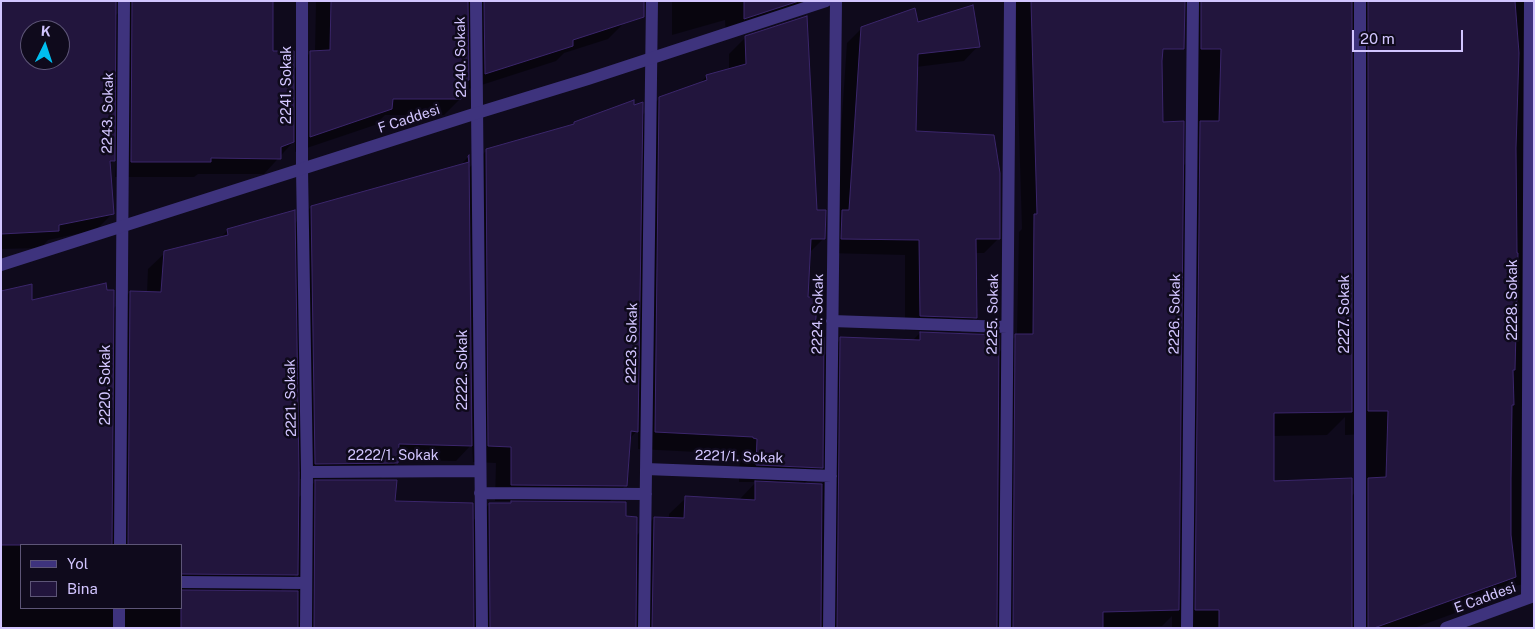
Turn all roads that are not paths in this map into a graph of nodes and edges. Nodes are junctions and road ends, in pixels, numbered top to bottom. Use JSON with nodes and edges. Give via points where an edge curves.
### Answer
{"nodes":[{"id":1,"x":124,"y":1,"type":"edge"},
{"id":2,"x":302,"y":1,"type":"edge"},
{"id":3,"x":476,"y":1,"type":"edge"},
{"id":4,"x":652,"y":1,"type":"edge"},
{"id":5,"x":826,"y":1,"type":"edge"},
{"id":6,"x":836,"y":1,"type":"edge"},
{"id":7,"x":1010,"y":1,"type":"edge"},
{"id":8,"x":1193,"y":1,"type":"edge"},
{"id":9,"x":1360,"y":1,"type":"edge"},
{"id":10,"x":1530,"y":1,"type":"edge"},
{"id":11,"x":650,"y":59,"type":"junction"},
{"id":12,"x":477,"y":113,"type":"junction"},
{"id":13,"x":302,"y":169,"type":"junction"},
{"id":14,"x":122,"y":226,"type":"junction"},
{"id":15,"x":1,"y":265,"type":"edge"},
{"id":16,"x":832,"y":321,"type":"junction"},
{"id":17,"x":1008,"y":327,"type":"junction"},
{"id":18,"x":646,"y":469,"type":"junction"},
{"id":19,"x":479,"y":471,"type":"junction"},
{"id":20,"x":307,"y":472,"type":"junction"},
{"id":21,"x":830,"y":476,"type":"junction"},
{"id":22,"x":480,"y":493,"type":"junction"},
{"id":23,"x":646,"y":494,"type":"junction"},
{"id":24,"x":120,"y":544,"type":"edge"},
{"id":25,"x":182,"y":582,"type":"edge"},
{"id":26,"x":305,"y":583,"type":"junction"},
{"id":27,"x":1530,"y":597,"type":"edge"},
{"id":28,"x":119,"y":609,"type":"edge"},
{"id":29,"x":119,"y":628,"type":"edge"},
{"id":30,"x":306,"y":628,"type":"edge"},
{"id":31,"x":482,"y":628,"type":"edge"},
{"id":32,"x":644,"y":628,"type":"edge"},
{"id":33,"x":829,"y":628,"type":"edge"},
{"id":34,"x":1004,"y":628,"type":"edge"},
{"id":35,"x":1187,"y":628,"type":"edge"},
{"id":36,"x":1360,"y":628,"type":"edge"},
{"id":37,"x":1446,"y":628,"type":"edge"}],
"edges":[{"from":1,"to":14,"type":"street","name":"2243. Sokak"},
{"from":2,"to":13,"type":"street","name":"2241. Sokak"},
{"from":3,"to":12,"type":"street","name":"2240. Sokak"},
{"from":4,"to":11,"type":"street","name":"2223. Sokak"},
{"from":5,"to":11,"type":"street","name":"F Caddesi"},
{"from":6,"to":16,"type":"street","name":"2224. Sokak"},
{"from":7,"to":17,"type":"street","name":"2225. Sokak"},
{"from":8,"to":35,"type":"street","name":"2226. Sokak"},
{"from":9,"to":36,"type":"street","name":"2227. Sokak"},
{"from":10,"to":27,"type":"street","name":"2228. Sokak"},
{"from":11,"to":12,"type":"street","name":"F Caddesi"},
{"from":11,"to":18,"type":"street","name":"2223. Sokak"},
{"from":12,"to":13,"type":"street","name":"F Caddesi"},
{"from":12,"to":19,"type":"street","name":"2222. Sokak"},
{"from":13,"to":14,"type":"street","name":"F Caddesi"},
{"from":13,"to":20,"type":"street","name":"2221. Sokak"},
{"from":14,"to":15,"type":"street","name":"F Caddesi"},
{"from":14,"to":24,"type":"street","name":"2220. Sokak"},
{"from":16,"to":17,"type":"street"},
{"from":16,"to":21,"type":"street","name":"2224. Sokak"},
{"from":17,"to":34,"type":"street","name":"2225. Sokak"},
{"from":18,"to":21,"type":"street","name":"2221/1. Sokak"},
{"from":18,"to":23,"type":"street","name":"2223. Sokak"},
{"from":19,"to":20,"type":"street","name":"2222/1. Sokak"},
{"from":19,"to":22,"type":"street","name":"2222. Sokak"},
{"from":20,"to":26,"type":"street","name":"2221. Sokak"},
{"from":21,"to":33,"type":"street","name":"2224. Sokak"},
{"from":22,"to":23,"type":"street"},
{"from":22,"to":31,"type":"street","name":"2222. Sokak"},
{"from":23,"to":32,"type":"street","name":"2223. Sokak"},
{"from":25,"to":26,"type":"street"},
{"from":26,"to":30,"type":"street","name":"2221. Sokak"},
{"from":27,"to":37,"type":"street","name":"E Caddesi"},
{"from":28,"to":29,"type":"street"}]}
